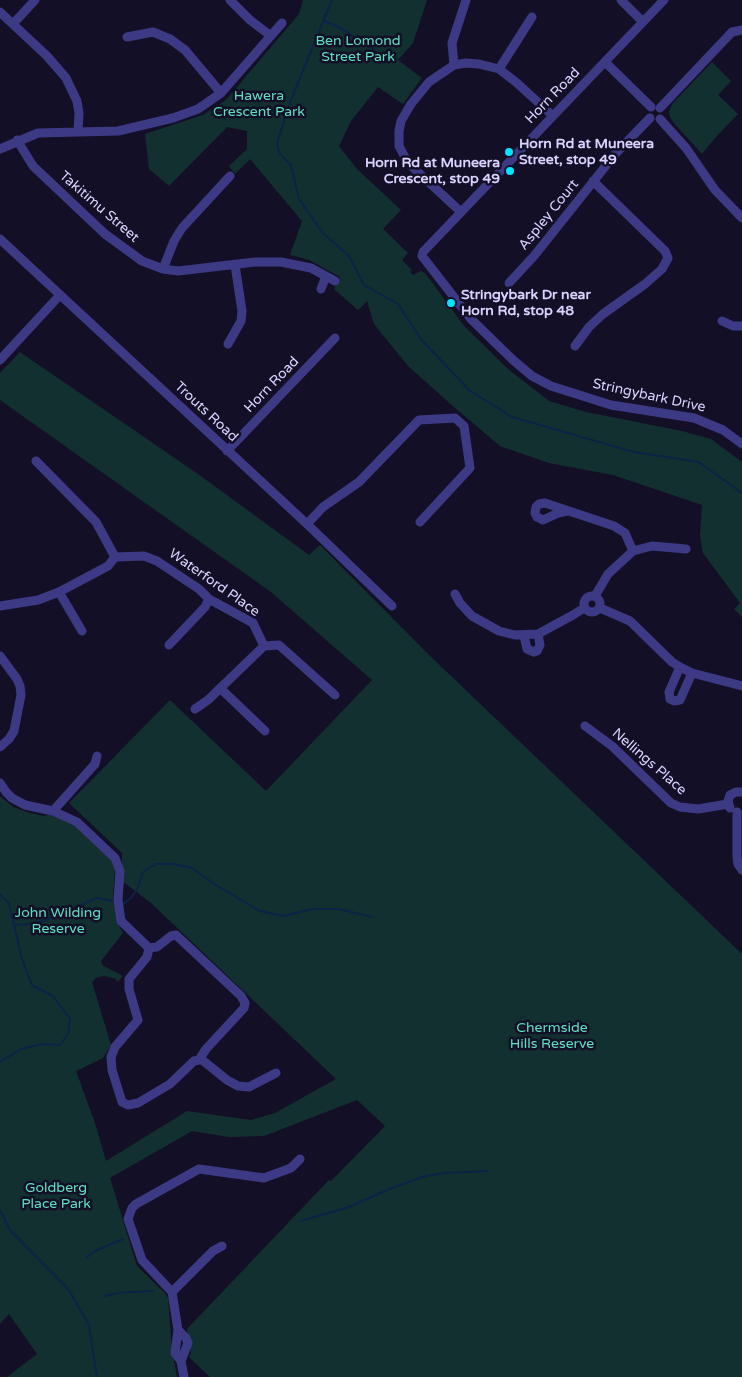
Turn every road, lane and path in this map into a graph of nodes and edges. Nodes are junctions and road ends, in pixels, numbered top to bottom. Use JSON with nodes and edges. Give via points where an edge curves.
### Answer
{"nodes":[{"id":1,"x":35,"y":0,"type":"edge"},
{"id":2,"x":230,"y":0,"type":"edge"},
{"id":3,"x":466,"y":0,"type":"edge"},
{"id":4,"x":621,"y":0,"type":"edge"},
{"id":5,"x":664,"y":0,"type":"edge"},
{"id":6,"x":0,"y":12,"type":"edge"},
{"id":7,"x":532,"y":17,"type":"dead end"},
{"id":8,"x":643,"y":22,"type":"junction"},
{"id":9,"x":282,"y":23,"type":"dead end"},
{"id":10,"x":13,"y":24,"type":"junction"},
{"id":11,"x":742,"y":30,"type":"edge"},
{"id":12,"x":271,"y":36,"type":"junction"},
{"id":13,"x":127,"y":37,"type":"dead end"},
{"id":14,"x":605,"y":62,"type":"junction"},
{"id":15,"x":454,"y":65,"type":"junction"},
{"id":16,"x":499,"y":69,"type":"junction"},
{"id":17,"x":221,"y":93,"type":"junction"},
{"id":18,"x":656,"y":108,"type":"junction"},
{"id":19,"x":553,"y":116,"type":"junction"},
{"id":20,"x":650,"y":118,"type":"junction"},
{"id":21,"x":660,"y":119,"type":"junction"},
{"id":22,"x":78,"y":132,"type":"junction"},
{"id":23,"x":18,"y":140,"type":"junction"},
{"id":24,"x":0,"y":149,"type":"edge"},
{"id":25,"x":230,"y":176,"type":"dead end"},
{"id":26,"x":593,"y":181,"type":"junction"},
{"id":27,"x":461,"y":212,"type":"junction"},
{"id":28,"x":742,"y":218,"type":"edge"},
{"id":29,"x":0,"y":239,"type":"edge"},
{"id":30,"x":422,"y":256,"type":"joint"},
{"id":31,"x":235,"y":265,"type":"junction"},
{"id":32,"x":163,"y":268,"type":"junction"},
{"id":33,"x":326,"y":276,"type":"junction"},
{"id":34,"x":335,"y":280,"type":"dead end"},
{"id":35,"x":508,"y":283,"type":"dead end"},
{"id":36,"x":321,"y":289,"type":"dead end"},
{"id":37,"x":60,"y":295,"type":"junction"},
{"id":38,"x":722,"y":322,"type":"dead end"},
{"id":39,"x":742,"y":326,"type":"edge"},
{"id":40,"x":335,"y":338,"type":"dead end"},
{"id":41,"x":228,"y":344,"type":"dead end"},
{"id":42,"x":575,"y":346,"type":"dead end"},
{"id":43,"x":0,"y":360,"type":"edge"},
{"id":44,"x":741,"y":442,"type":"edge"},
{"id":45,"x":227,"y":451,"type":"junction"},
{"id":46,"x":36,"y":461,"type":"dead end"},
{"id":47,"x":568,"y":511,"type":"dead end"},
{"id":48,"x":420,"y":522,"type":"dead end"},
{"id":49,"x":307,"y":524,"type":"junction"},
{"id":50,"x":686,"y":549,"type":"dead end"},
{"id":51,"x":633,"y":551,"type":"junction"},
{"id":52,"x":115,"y":557,"type":"junction"},
{"id":53,"x":59,"y":592,"type":"junction"},
{"id":54,"x":456,"y":594,"type":"dead end"},
{"id":55,"x":595,"y":596,"type":"junction"},
{"id":56,"x":209,"y":598,"type":"junction"},
{"id":57,"x":0,"y":606,"type":"edge"},
{"id":58,"x":392,"y":606,"type":"dead end"},
{"id":59,"x":584,"y":608,"type":"junction"},
{"id":60,"x":600,"y":608,"type":"junction"},
{"id":61,"x":0,"y":610,"type":"edge"},
{"id":62,"x":82,"y":630,"type":"dead end"},
{"id":63,"x":538,"y":634,"type":"junction"},
{"id":64,"x":524,"y":636,"type":"junction"},
{"id":65,"x":169,"y":645,"type":"dead end"},
{"id":66,"x":264,"y":646,"type":"junction"},
{"id":67,"x":0,"y":656,"type":"edge"},
{"id":68,"x":680,"y":667,"type":"junction"},
{"id":69,"x":692,"y":672,"type":"junction"},
{"id":70,"x":742,"y":686,"type":"edge"},
{"id":71,"x":220,"y":688,"type":"junction"},
{"id":72,"x":335,"y":696,"type":"dead end"},
{"id":73,"x":195,"y":709,"type":"dead end"},
{"id":74,"x":584,"y":726,"type":"dead end"},
{"id":75,"x":265,"y":731,"type":"dead end"},
{"id":76,"x":0,"y":747,"type":"edge"},
{"id":77,"x":97,"y":756,"type":"dead end"},
{"id":78,"x":0,"y":783,"type":"edge"},
{"id":79,"x":742,"y":792,"type":"edge"},
{"id":80,"x":728,"y":804,"type":"junction"},
{"id":81,"x":53,"y":810,"type":"junction"},
{"id":82,"x":739,"y":811,"type":"edge"},
{"id":83,"x":742,"y":870,"type":"edge"},
{"id":84,"x":149,"y":948,"type":"junction"},
{"id":85,"x":201,"y":1059,"type":"junction"},
{"id":86,"x":276,"y":1073,"type":"dead end"},
{"id":87,"x":300,"y":1159,"type":"dead end"},
{"id":88,"x":222,"y":1246,"type":"dead end"},
{"id":89,"x":172,"y":1292,"type":"junction"},
{"id":90,"x":184,"y":1377,"type":"edge"}],
"edges":[{"from":1,"to":10,"type":"street"},
{"from":2,"to":12,"type":"street"},
{"from":3,"to":15,"type":"street","via":[[452,43]]},
{"from":4,"to":8,"type":"street"},
{"from":5,"to":8,"type":"street","name":"Horn Road"},
{"from":6,"to":10,"type":"street"},
{"from":7,"to":16,"type":"street"},
{"from":8,"to":14,"type":"street","name":"Horn Road"},
{"from":9,"to":12,"type":"street"},
{"from":10,"to":22,"type":"street","via":[[66,78],[77,100]]},
{"from":11,"to":18,"type":"street","via":[[732,32]]},
{"from":12,"to":17,"type":"street"},
{"from":13,"to":17,"type":"street","via":[[153,32],[170,38],[185,50]]},
{"from":14,"to":18,"type":"street"},
{"from":14,"to":19,"type":"street","name":"Horn Road"},
{"from":15,"to":16,"type":"street","via":[[478,64]]},
{"from":15,"to":27,"type":"street","via":[[429,82],[411,104],[401,121],[399,146],[408,163]]},
{"from":16,"to":19,"type":"street"},
{"from":17,"to":22,"type":"street","via":[[198,109],[173,118],[118,131]]},
{"from":18,"to":20,"type":"street","via":[[648,112]]},
{"from":18,"to":21,"type":"street","via":[[662,115]]},
{"from":19,"to":27,"type":"street","name":"Horn Road"},
{"from":20,"to":21,"type":"street"},
{"from":20,"to":26,"type":"street","name":"Aspley Court"},
{"from":21,"to":28,"type":"street","via":[[686,148],[715,190]]},
{"from":22,"to":23,"type":"street","via":[[38,133]]},
{"from":23,"to":24,"type":"street"},
{"from":23,"to":32,"type":"street","name":"Takitimu Street","via":[[33,166],[106,234],[142,261]]},
{"from":25,"to":32,"type":"street","via":[[182,228]]},
{"from":26,"to":35,"type":"street","name":"Aspley Court","via":[[534,256]]},
{"from":26,"to":42,"type":"street","via":[[668,258],[662,269],[645,284],[589,327]]},
{"from":27,"to":30,"type":"street","name":"Horn Road"},
{"from":29,"to":37,"type":"street","name":"Trouts Road"},
{"from":30,"to":44,"type":"street","name":"Stringybark Drive","via":[[471,319],[532,376],[611,405],[694,418],[723,430]]},
{"from":31,"to":32,"type":"street","name":"Takitimu Street","via":[[178,271]]},
{"from":31,"to":33,"type":"street","name":"Takitimu Street","via":[[281,262],[311,268]]},
{"from":31,"to":41,"type":"street","via":[[242,311],[241,321]]},
{"from":33,"to":34,"type":"street","name":"Takitimu Street"},
{"from":33,"to":36,"type":"street"},
{"from":37,"to":43,"type":"street"},
{"from":37,"to":45,"type":"street","name":"Trouts Road"},
{"from":38,"to":39,"type":"street"},
{"from":40,"to":45,"type":"street","name":"Horn Road"},
{"from":45,"to":49,"type":"street","name":"Trouts Road"},
{"from":46,"to":52,"type":"street","via":[[96,522]]},
{"from":47,"to":51,"type":"street","via":[[619,528],[625,533]]},
{"from":48,"to":49,"type":"street","via":[[470,468],[464,426],[455,418],[419,420],[359,482],[323,507]]},
{"from":49,"to":58,"type":"street","name":"Trouts Road"},
{"from":50,"to":51,"type":"street","via":[[652,546]]},
{"from":51,"to":55,"type":"street","via":[[608,574]]},
{"from":52,"to":53,"type":"street","via":[[108,566]]},
{"from":52,"to":56,"type":"street","name":"Waterford Place","via":[[144,556],[157,561]]},
{"from":53,"to":57,"type":"street","via":[[38,600]]},
{"from":53,"to":62,"type":"street"},
{"from":54,"to":64,"type":"street","via":[[465,610],[480,621],[499,631]]},
{"from":55,"to":59,"type":"street","via":[[587,598]]},
{"from":55,"to":60,"type":"street","via":[[601,603]]},
{"from":56,"to":65,"type":"street","via":[[205,607]]},
{"from":56,"to":66,"type":"street","name":"Waterford Place","via":[[253,623]]},
{"from":57,"to":61,"type":"street"},
{"from":59,"to":60,"type":"street","via":[[592,613]]},
{"from":59,"to":63,"type":"street"},
{"from":60,"to":68,"type":"street","via":[[630,621]]},
{"from":63,"to":64,"type":"street"},
{"from":63,"to":64,"type":"street","via":[[540,645],[534,652],[527,649]]},
{"from":66,"to":71,"type":"street"},
{"from":66,"to":72,"type":"street","via":[[279,645]]},
{"from":67,"to":76,"type":"street","via":[[17,679],[21,695],[14,731]]},
{"from":68,"to":69,"type":"street"},
{"from":68,"to":69,"type":"street","via":[[669,692],[674,701],[680,700]]},
{"from":69,"to":70,"type":"street"},
{"from":71,"to":73,"type":"street"},
{"from":71,"to":75,"type":"street"},
{"from":74,"to":80,"type":"street","name":"Nellings Place","via":[[612,746],[672,803],[698,808]]},
{"from":77,"to":81,"type":"street","via":[[95,764]]},
{"from":78,"to":81,"type":"street","via":[[12,798],[25,805]]},
{"from":79,"to":80,"type":"street","via":[[733,793]]},
{"from":80,"to":82,"type":"street","via":[[731,809]]},
{"from":81,"to":84,"type":"street","via":[[77,822],[118,861],[121,921]]},
{"from":82,"to":83,"type":"street","via":[[737,858]]},
{"from":84,"to":85,"type":"street","via":[[176,936],[244,999],[242,1011],[206,1049]]},
{"from":84,"to":85,"type":"street","via":[[147,957],[128,979],[138,1020],[115,1047],[111,1057],[122,1102],[128,1106],[138,1103],[170,1084],[194,1061]]},
{"from":85,"to":86,"type":"street","via":[[238,1086],[249,1087]]},
{"from":87,"to":89,"type":"street","via":[[291,1168],[264,1178],[200,1169],[136,1204],[128,1219],[142,1260]]},
{"from":88,"to":89,"type":"street"},
{"from":89,"to":90,"type":"street","via":[[178,1330],[188,1343],[181,1361]]}]}
